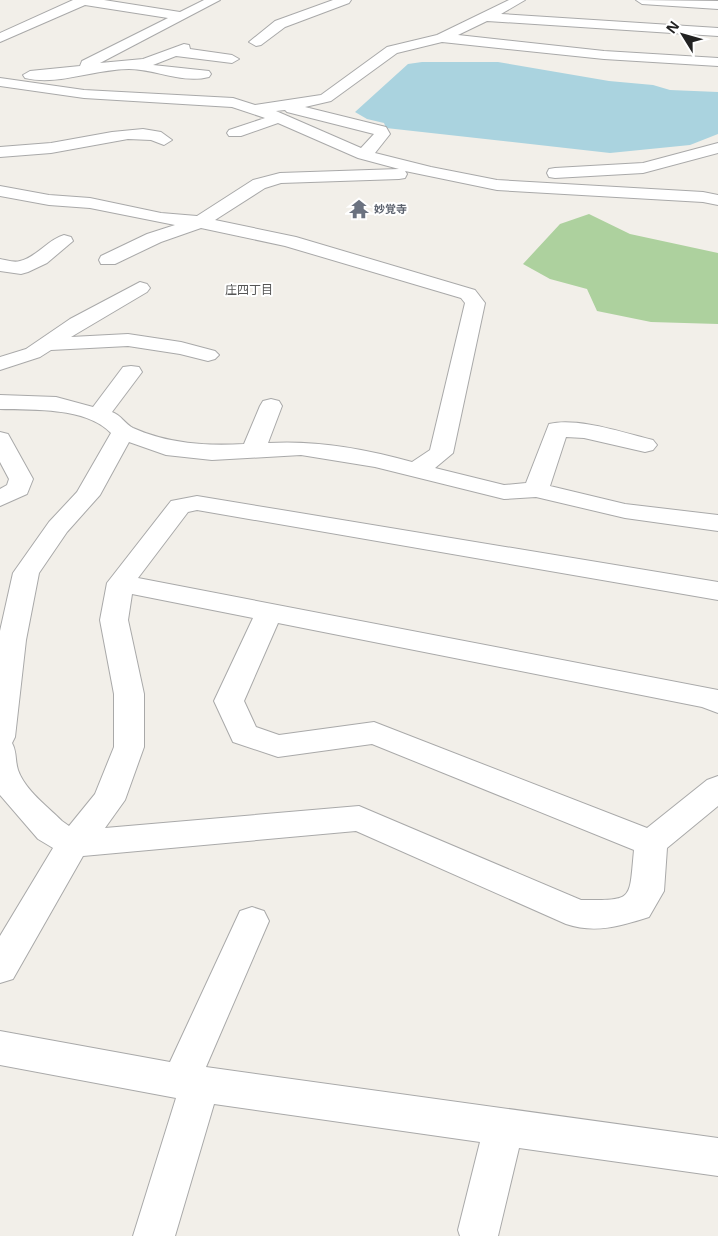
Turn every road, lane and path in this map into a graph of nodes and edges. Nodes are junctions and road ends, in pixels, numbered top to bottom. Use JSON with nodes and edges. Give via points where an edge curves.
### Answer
{"nodes":[{"id":1,"x":83,"y":0,"type":"edge"},
{"id":2,"x":214,"y":0,"type":"edge"},
{"id":3,"x":345,"y":0,"type":"edge"},
{"id":4,"x":519,"y":0,"type":"edge"},
{"id":5,"x":642,"y":0,"type":"edge"},
{"id":6,"x":718,"y":5,"type":"edge"},
{"id":7,"x":182,"y":16,"type":"junction"},
{"id":8,"x":486,"y":17,"type":"junction"},
{"id":9,"x":718,"y":32,"type":"edge"},
{"id":10,"x":0,"y":38,"type":"edge"},
{"id":11,"x":442,"y":38,"type":"junction"},
{"id":12,"x":256,"y":42,"type":"dead end"},
{"id":13,"x":232,"y":59,"type":"dead end"},
{"id":14,"x":718,"y":62,"type":"edge"},
{"id":15,"x":133,"y":65,"type":"junction"},
{"id":16,"x":88,"y":69,"type":"junction"},
{"id":17,"x":204,"y":74,"type":"dead end"},
{"id":18,"x":0,"y":75,"type":"edge"},
{"id":19,"x":0,"y":82,"type":"edge"},
{"id":20,"x":283,"y":112,"type":"junction"},
{"id":21,"x":235,"y":133,"type":"dead end"},
{"id":22,"x":16,"y":135,"type":"dead end"},
{"id":23,"x":164,"y":140,"type":"dead end"},
{"id":24,"x":718,"y":148,"type":"edge"},
{"id":25,"x":37,"y":150,"type":"junction"},
{"id":26,"x":0,"y":152,"type":"edge"},
{"id":27,"x":364,"y":155,"type":"junction"},
{"id":28,"x":13,"y":168,"type":"dead end"},
{"id":29,"x":430,"y":172,"type":"junction"},
{"id":30,"x":497,"y":185,"type":"junction"},
{"id":31,"x":8,"y":192,"type":"edge"},
{"id":32,"x":718,"y":200,"type":"edge"},
{"id":33,"x":0,"y":208,"type":"edge"},
{"id":34,"x":200,"y":222,"type":"junction"},
{"id":35,"x":64,"y":241,"type":"dead end"},
{"id":36,"x":108,"y":260,"type":"dead end"},
{"id":37,"x":0,"y":265,"type":"edge"},
{"id":38,"x":140,"y":288,"type":"dead end"},
{"id":39,"x":47,"y":344,"type":"junction"},
{"id":40,"x":208,"y":355,"type":"dead end"},
{"id":41,"x":0,"y":364,"type":"edge"},
{"id":42,"x":131,"y":372,"type":"dead end"},
{"id":43,"x":0,"y":402,"type":"edge"},
{"id":44,"x":271,"y":406,"type":"dead end"},
{"id":45,"x":98,"y":415,"type":"junction"},
{"id":46,"x":123,"y":432,"type":"junction"},
{"id":47,"x":0,"y":438,"type":"edge"},
{"id":48,"x":645,"y":445,"type":"dead end"},
{"id":49,"x":254,"y":449,"type":"junction"},
{"id":50,"x":416,"y":471,"type":"junction"},
{"id":51,"x":536,"y":490,"type":"junction"},
{"id":52,"x":0,"y":499,"type":"edge"},
{"id":53,"x":718,"y":523,"type":"edge"},
{"id":54,"x":120,"y":583,"type":"junction"},
{"id":55,"x":718,"y":591,"type":"edge"},
{"id":56,"x":269,"y":612,"type":"junction"},
{"id":57,"x":718,"y":703,"type":"edge"},
{"id":58,"x":0,"y":737,"type":"edge"},
{"id":59,"x":0,"y":750,"type":"edge"},
{"id":60,"x":718,"y":788,"type":"edge"},
{"id":61,"x":651,"y":843,"type":"junction"},
{"id":62,"x":73,"y":844,"type":"junction"},
{"id":63,"x":252,"y":920,"type":"dead end"},
{"id":64,"x":0,"y":968,"type":"edge"},
{"id":65,"x":0,"y":1048,"type":"edge"},
{"id":66,"x":191,"y":1082,"type":"junction"},
{"id":67,"x":504,"y":1127,"type":"junction"},
{"id":68,"x":718,"y":1158,"type":"edge"},
{"id":69,"x":479,"y":1230,"type":"dead end"},
{"id":70,"x":154,"y":1235,"type":"edge"}],
"edges":[{"from":1,"to":7,"type":"street"},
{"from":1,"to":10,"type":"street"},
{"from":2,"to":7,"type":"street"},
{"from":3,"to":12,"type":"street","via":[[280,24]]},
{"from":4,"to":8,"type":"street"},
{"from":5,"to":6,"type":"street"},
{"from":7,"to":16,"type":"street","via":[[87,64]]},
{"from":8,"to":9,"type":"street"},
{"from":8,"to":11,"type":"street"},
{"from":11,"to":14,"type":"street"},
{"from":11,"to":20,"type":"street","via":[[392,50],[326,98]]},
{"from":13,"to":15,"type":"street","via":[[179,50]]},
{"from":15,"to":16,"type":"street"},
{"from":15,"to":17,"type":"street","via":[[174,73]]},
{"from":16,"to":18,"type":"street","via":[[60,74]]},
{"from":19,"to":20,"type":"street","via":[[84,94],[213,100]]},
{"from":20,"to":21,"type":"street"},
{"from":20,"to":27,"type":"street"},
{"from":20,"to":27,"type":"street","via":[[292,109],[380,130],[382,134]]},
{"from":22,"to":25,"type":"street","via":[[34,140]]},
{"from":23,"to":25,"type":"street","via":[[141,134],[124,135]]},
{"from":24,"to":30,"type":"street","via":[[643,168],[550,174]]},
{"from":25,"to":26,"type":"street"},
{"from":25,"to":28,"type":"street"},
{"from":27,"to":29,"type":"street"},
{"from":29,"to":30,"type":"street"},
{"from":29,"to":34,"type":"street","via":[[280,178],[259,184]]},
{"from":30,"to":32,"type":"street"},
{"from":31,"to":33,"type":"street"},
{"from":31,"to":34,"type":"street"},
{"from":34,"to":36,"type":"street","via":[[154,238]]},
{"from":34,"to":50,"type":"street","via":[[289,241],[468,294],[475,303],[441,453]]},
{"from":35,"to":37,"type":"street","via":[[21,268]]},
{"from":38,"to":39,"type":"street","via":[[77,323]]},
{"from":39,"to":40,"type":"street","via":[[128,340]]},
{"from":39,"to":41,"type":"street","via":[[33,353]]},
{"from":42,"to":45,"type":"street"},
{"from":43,"to":45,"type":"street","via":[[56,404]]},
{"from":44,"to":49,"type":"street"},
{"from":45,"to":46,"type":"street","via":[[110,419]]},
{"from":46,"to":49,"type":"street","via":[[166,448],[212,453]]},
{"from":46,"to":58,"type":"street","via":[[88,495],[58,528],[26,573],[12,640]]},
{"from":47,"to":52,"type":"street","via":[[21,479],[18,489]]},
{"from":48,"to":51,"type":"street","via":[[584,431],[557,429]]},
{"from":49,"to":50,"type":"street","via":[[301,448],[378,460]]},
{"from":50,"to":51,"type":"street","via":[[504,492]]},
{"from":51,"to":53,"type":"street","via":[[625,511]]},
{"from":54,"to":55,"type":"street","via":[[180,506],[197,502]]},
{"from":54,"to":56,"type":"street"},
{"from":54,"to":62,"type":"street","via":[[114,620],[129,694],[129,747],[109,800]]},
{"from":56,"to":57,"type":"street","via":[[701,696]]},
{"from":56,"to":61,"type":"street","via":[[228,701],[244,734],[278,746],[374,734]]},
{"from":59,"to":62,"type":"street","via":[[2,769],[14,790],[50,830]]},
{"from":60,"to":61,"type":"street"},
{"from":61,"to":62,"type":"street","via":[[647,891],[638,906],[616,914],[578,914],[359,818]]},
{"from":62,"to":64,"type":"street"},
{"from":63,"to":66,"type":"street"},
{"from":65,"to":66,"type":"street"},
{"from":66,"to":67,"type":"street"},
{"from":66,"to":70,"type":"street"},
{"from":67,"to":68,"type":"street"},
{"from":67,"to":69,"type":"street"}]}
